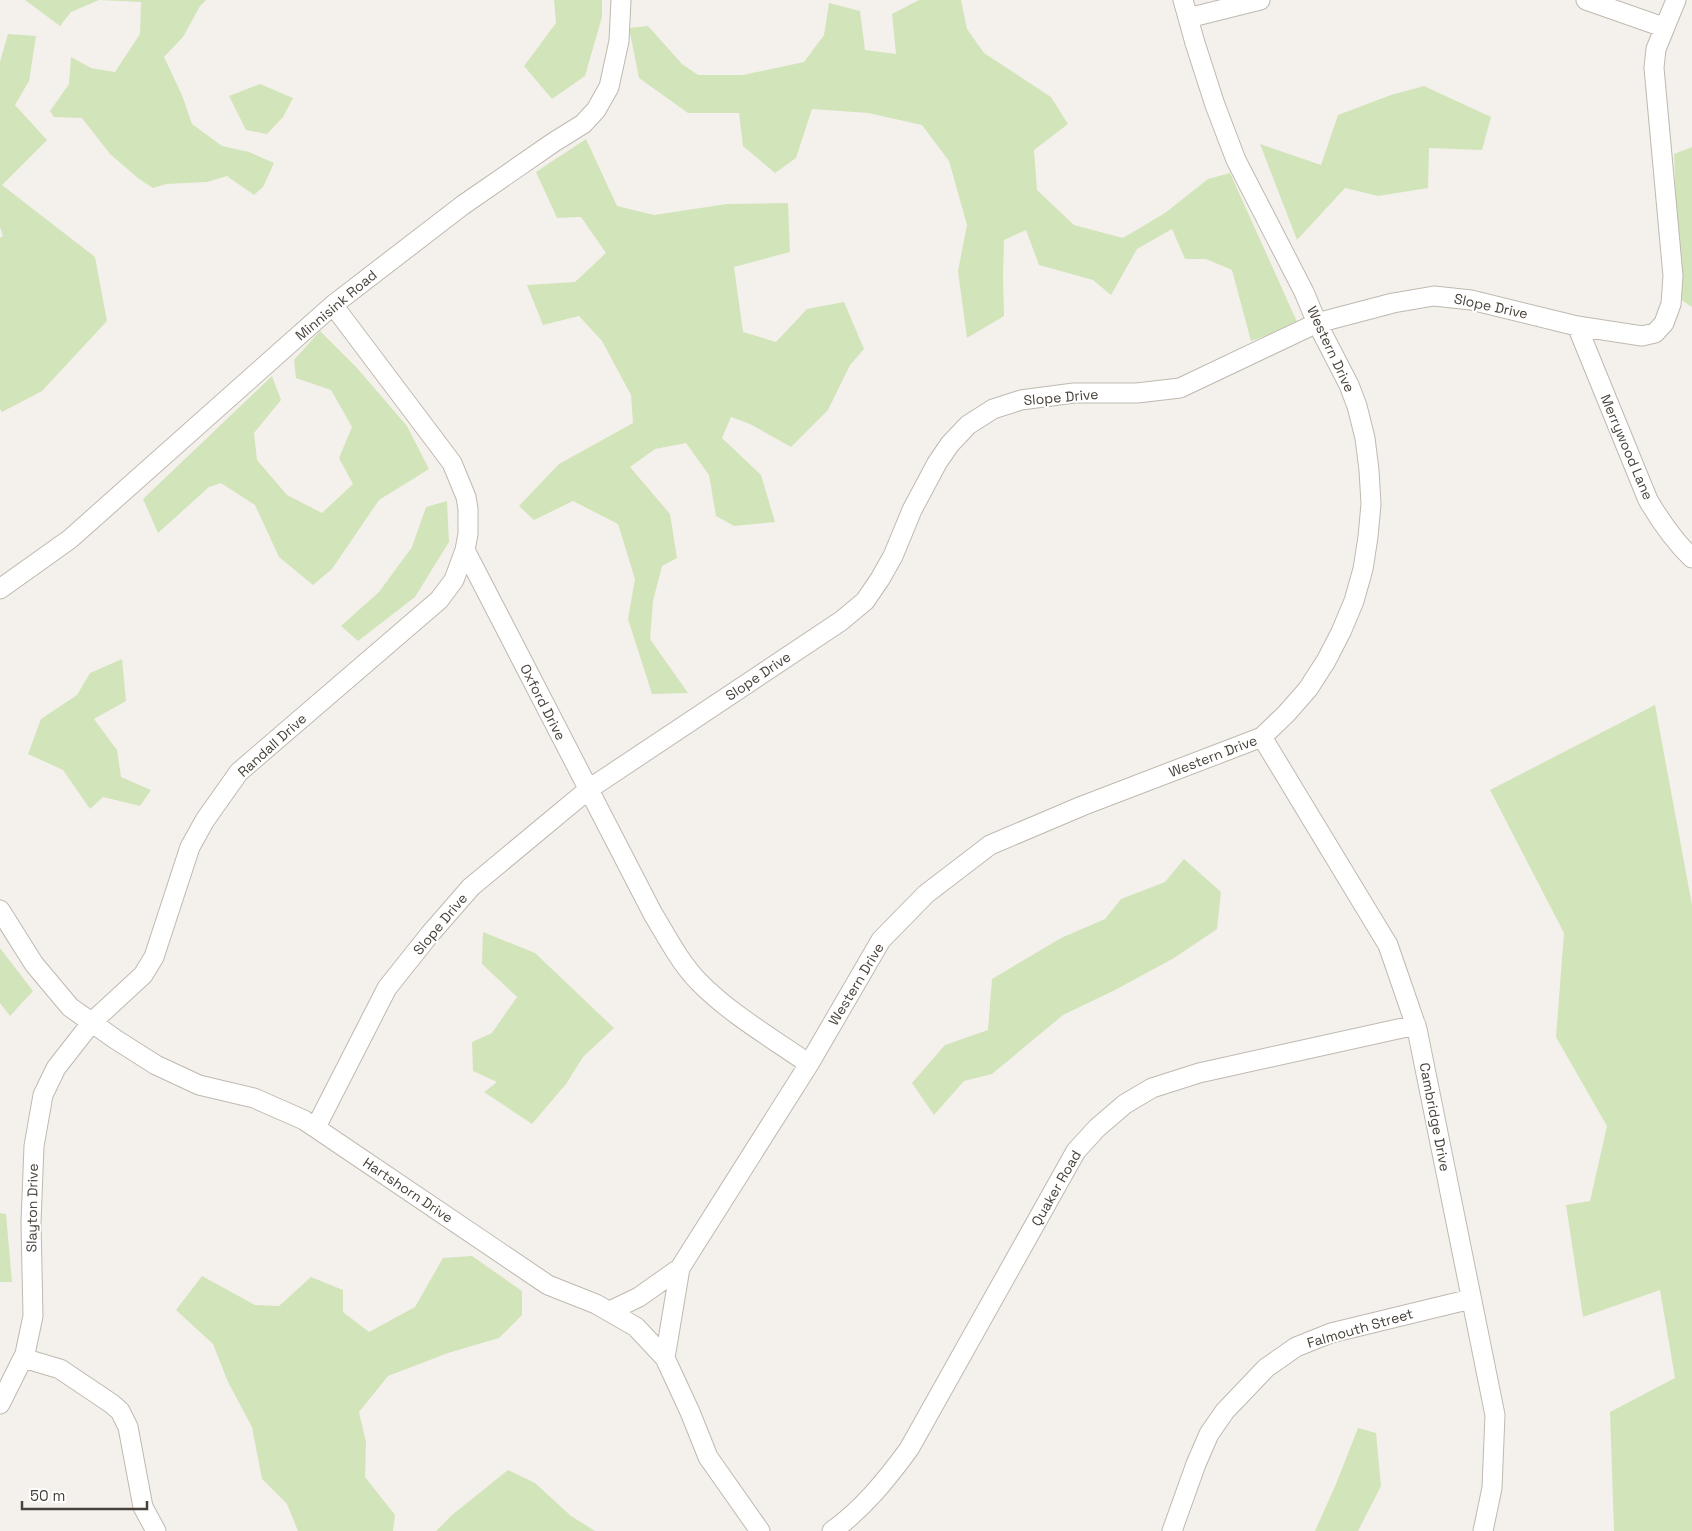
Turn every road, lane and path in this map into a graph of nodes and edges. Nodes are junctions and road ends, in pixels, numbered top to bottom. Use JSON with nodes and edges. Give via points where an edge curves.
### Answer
{"nodes":[{"id":1,"x":621,"y":0,"type":"edge"},
{"id":2,"x":1260,"y":0,"type":"edge"},
{"id":3,"x":1586,"y":0,"type":"edge"},
{"id":4,"x":1676,"y":0,"type":"edge"},
{"id":5,"x":1186,"y":9,"type":"edge"},
{"id":6,"x":1663,"y":27,"type":"junction"},
{"id":7,"x":333,"y":305,"type":"junction"},
{"id":8,"x":1317,"y":323,"type":"junction"},
{"id":9,"x":1576,"y":326,"type":"junction"},
{"id":10,"x":465,"y":550,"type":"junction"},
{"id":11,"x":1692,"y":558,"type":"edge"},
{"id":12,"x":0,"y":589,"type":"edge"},
{"id":13,"x":1262,"y":737,"type":"junction"},
{"id":14,"x":589,"y":789,"type":"junction"},
{"id":15,"x":0,"y":910,"type":"edge"},
{"id":16,"x":92,"y":1022,"type":"junction"},
{"id":17,"x":1416,"y":1025,"type":"junction"},
{"id":18,"x":809,"y":1064,"type":"junction"},
{"id":19,"x":316,"y":1127,"type":"junction"},
{"id":20,"x":680,"y":1268,"type":"junction"},
{"id":21,"x":1471,"y":1299,"type":"junction"},
{"id":22,"x":610,"y":1311,"type":"junction"},
{"id":23,"x":23,"y":1358,"type":"junction"},
{"id":24,"x":665,"y":1358,"type":"junction"},
{"id":25,"x":0,"y":1404,"type":"edge"},
{"id":26,"x":156,"y":1531,"type":"edge"},
{"id":27,"x":760,"y":1531,"type":"edge"},
{"id":28,"x":832,"y":1531,"type":"edge"},
{"id":29,"x":1172,"y":1531,"type":"edge"},
{"id":30,"x":1483,"y":1531,"type":"edge"}],
"edges":[{"from":1,"to":7,"type":"street","name":"Minnisink Road","via":[[619,41],[608,87],[596,110],[583,124],[463,205]]},
{"from":2,"to":5,"type":"street"},
{"from":3,"to":6,"type":"street"},
{"from":4,"to":6,"type":"street","name":"Slope Drive"},
{"from":5,"to":8,"type":"street","name":"Western Drive","via":[[1215,105],[1236,160]]},
{"from":6,"to":9,"type":"street","name":"Slope Drive","via":[[1654,68],[1673,276],[1671,304],[1664,323],[1655,333],[1642,336]]},
{"from":7,"to":10,"type":"street","via":[[452,463],[468,509]]},
{"from":7,"to":12,"type":"street","name":"Minnisink Road","via":[[70,540]]},
{"from":8,"to":9,"type":"street","name":"Slope Drive","via":[[1434,296],[1471,300]]},
{"from":8,"to":13,"type":"street","name":"Western Drive","via":[[1349,385],[1365,438],[1370,470],[1368,536],[1354,601],[1326,661],[1292,708]]},
{"from":8,"to":14,"type":"street","name":"Slope Drive","via":[[1180,388],[1137,394],[1074,393],[1021,400],[993,410],[968,425],[937,463],[893,556],[865,601],[841,621]]},
{"from":9,"to":11,"type":"street","name":"Merrywood Lane","via":[[1648,500]]},
{"from":10,"to":14,"type":"street","name":"Oxford Drive"},
{"from":10,"to":16,"type":"street","name":"Randall Drive","via":[[454,580],[439,600],[239,772],[190,847],[154,956],[142,975]]},
{"from":13,"to":17,"type":"street","name":"Cambridge Drive","via":[[1388,945]]},
{"from":13,"to":18,"type":"street","name":"Western Drive","via":[[990,845],[926,894],[882,940]]},
{"from":14,"to":18,"type":"street","name":"Oxford Drive","via":[[675,952],[724,1004]]},
{"from":14,"to":19,"type":"street","name":"Slope Drive","via":[[471,887],[430,934],[388,988]]},
{"from":15,"to":16,"type":"street","name":"Hartshorn Drive","via":[[34,964],[70,1007]]},
{"from":16,"to":19,"type":"street","name":"Hartshorn Drive","via":[[156,1065],[199,1085],[254,1098]]},
{"from":16,"to":23,"type":"street","name":"Slayton Drive","via":[[56,1068],[43,1095],[33,1156],[30,1222],[32,1316]]},
{"from":17,"to":21,"type":"street","name":"Cambridge Drive"},
{"from":17,"to":28,"type":"street","name":"Quaker Road","via":[[1199,1073],[1152,1088],[1125,1104],[1097,1128],[1076,1151],[909,1449],[884,1483]]},
{"from":18,"to":20,"type":"street","name":"Western Drive"},
{"from":19,"to":22,"type":"street","name":"Hartshorn Drive","via":[[548,1286]]},
{"from":20,"to":22,"type":"street","name":"Western Drive","via":[[639,1297]]},
{"from":20,"to":24,"type":"street","name":"Western Drive"},
{"from":21,"to":29,"type":"street","name":"Falmouth Street","via":[[1331,1333],[1296,1347],[1266,1368],[1225,1410],[1209,1434]]},
{"from":21,"to":30,"type":"street","name":"Cambridge Drive","via":[[1495,1415],[1492,1488]]},
{"from":22,"to":24,"type":"street","name":"Hartshorn Drive","via":[[636,1327]]},
{"from":23,"to":25,"type":"street","name":"Slayton Drive"},
{"from":23,"to":26,"type":"street","via":[[60,1369],[120,1411],[128,1427],[144,1507]]},
{"from":24,"to":27,"type":"street","name":"Hartshorn Drive","via":[[708,1457]]}]}
